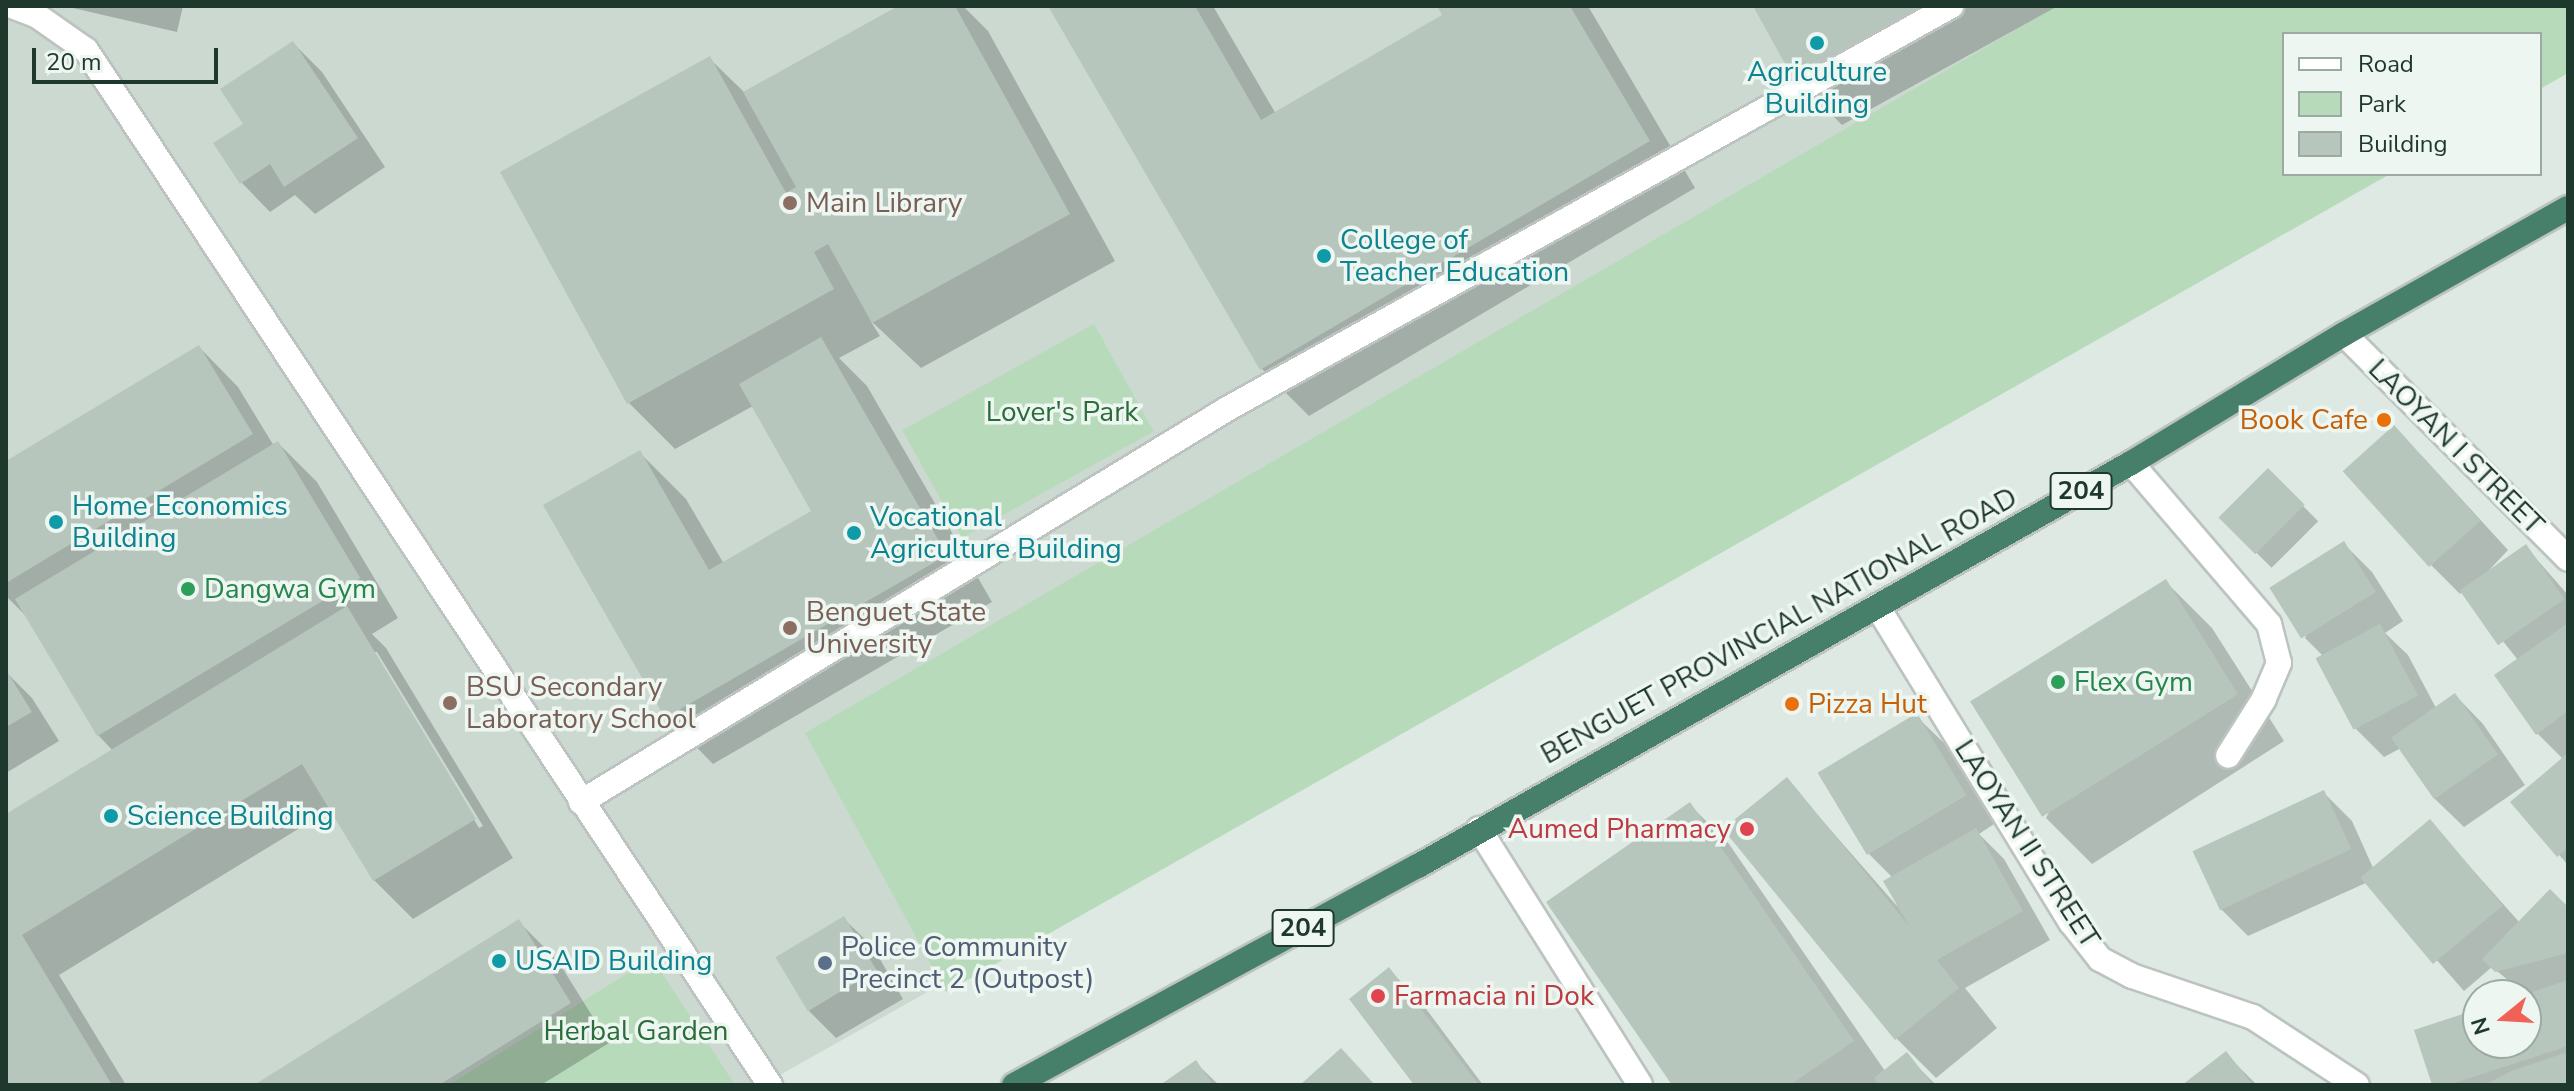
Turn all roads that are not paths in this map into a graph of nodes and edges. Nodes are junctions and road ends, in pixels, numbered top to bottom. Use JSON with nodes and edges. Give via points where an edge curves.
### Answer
{"nodes":[{"id":1,"x":12,"y":6,"type":"edge"},
{"id":2,"x":1951,"y":6,"type":"edge"},
{"id":3,"x":2568,"y":208,"type":"edge"},
{"id":4,"x":2344,"y":334,"type":"junction"},
{"id":5,"x":2131,"y":463,"type":"junction"},
{"id":6,"x":2568,"y":559,"type":"edge"},
{"id":7,"x":1877,"y":606,"type":"junction"},
{"id":8,"x":2228,"y":756,"type":"dead end"},
{"id":9,"x":581,"y":802,"type":"junction"},
{"id":10,"x":1479,"y":829,"type":"junction"},
{"id":11,"x":770,"y":1085,"type":"edge"},
{"id":12,"x":1014,"y":1085,"type":"edge"},
{"id":13,"x":1640,"y":1085,"type":"edge"},
{"id":14,"x":2357,"y":1085,"type":"edge"}],
"edges":[{"from":1,"to":9,"type":"street","via":[[36,15],[86,50]]},
{"from":2,"to":9,"type":"street","via":[[1227,409]]},
{"from":3,"to":4,"type":"highway","name":"BENGUET PROVINCIAL NATIONAL ROAD","number":"204"},
{"from":4,"to":5,"type":"highway","name":"BENGUET PROVINCIAL NATIONAL ROAD","number":"204"},
{"from":4,"to":6,"type":"street","name":"LAOYAN I STREET"},
{"from":5,"to":7,"type":"highway","name":"BENGUET PROVINCIAL NATIONAL ROAD","number":"204"},
{"from":5,"to":8,"type":"street","via":[[2269,624],[2279,663],[2264,699]]},
{"from":7,"to":10,"type":"highway","name":"BENGUET PROVINCIAL NATIONAL ROAD","number":"204"},
{"from":7,"to":14,"type":"street","name":"LAOYAN II STREET","via":[[2071,922],[2100,959],[2132,976],[2253,1017]]},
{"from":9,"to":11,"type":"street"},
{"from":10,"to":12,"type":"highway","name":"BENGUET PROVINCIAL NATIONAL ROAD","number":"204"},
{"from":10,"to":13,"type":"street"}]}
